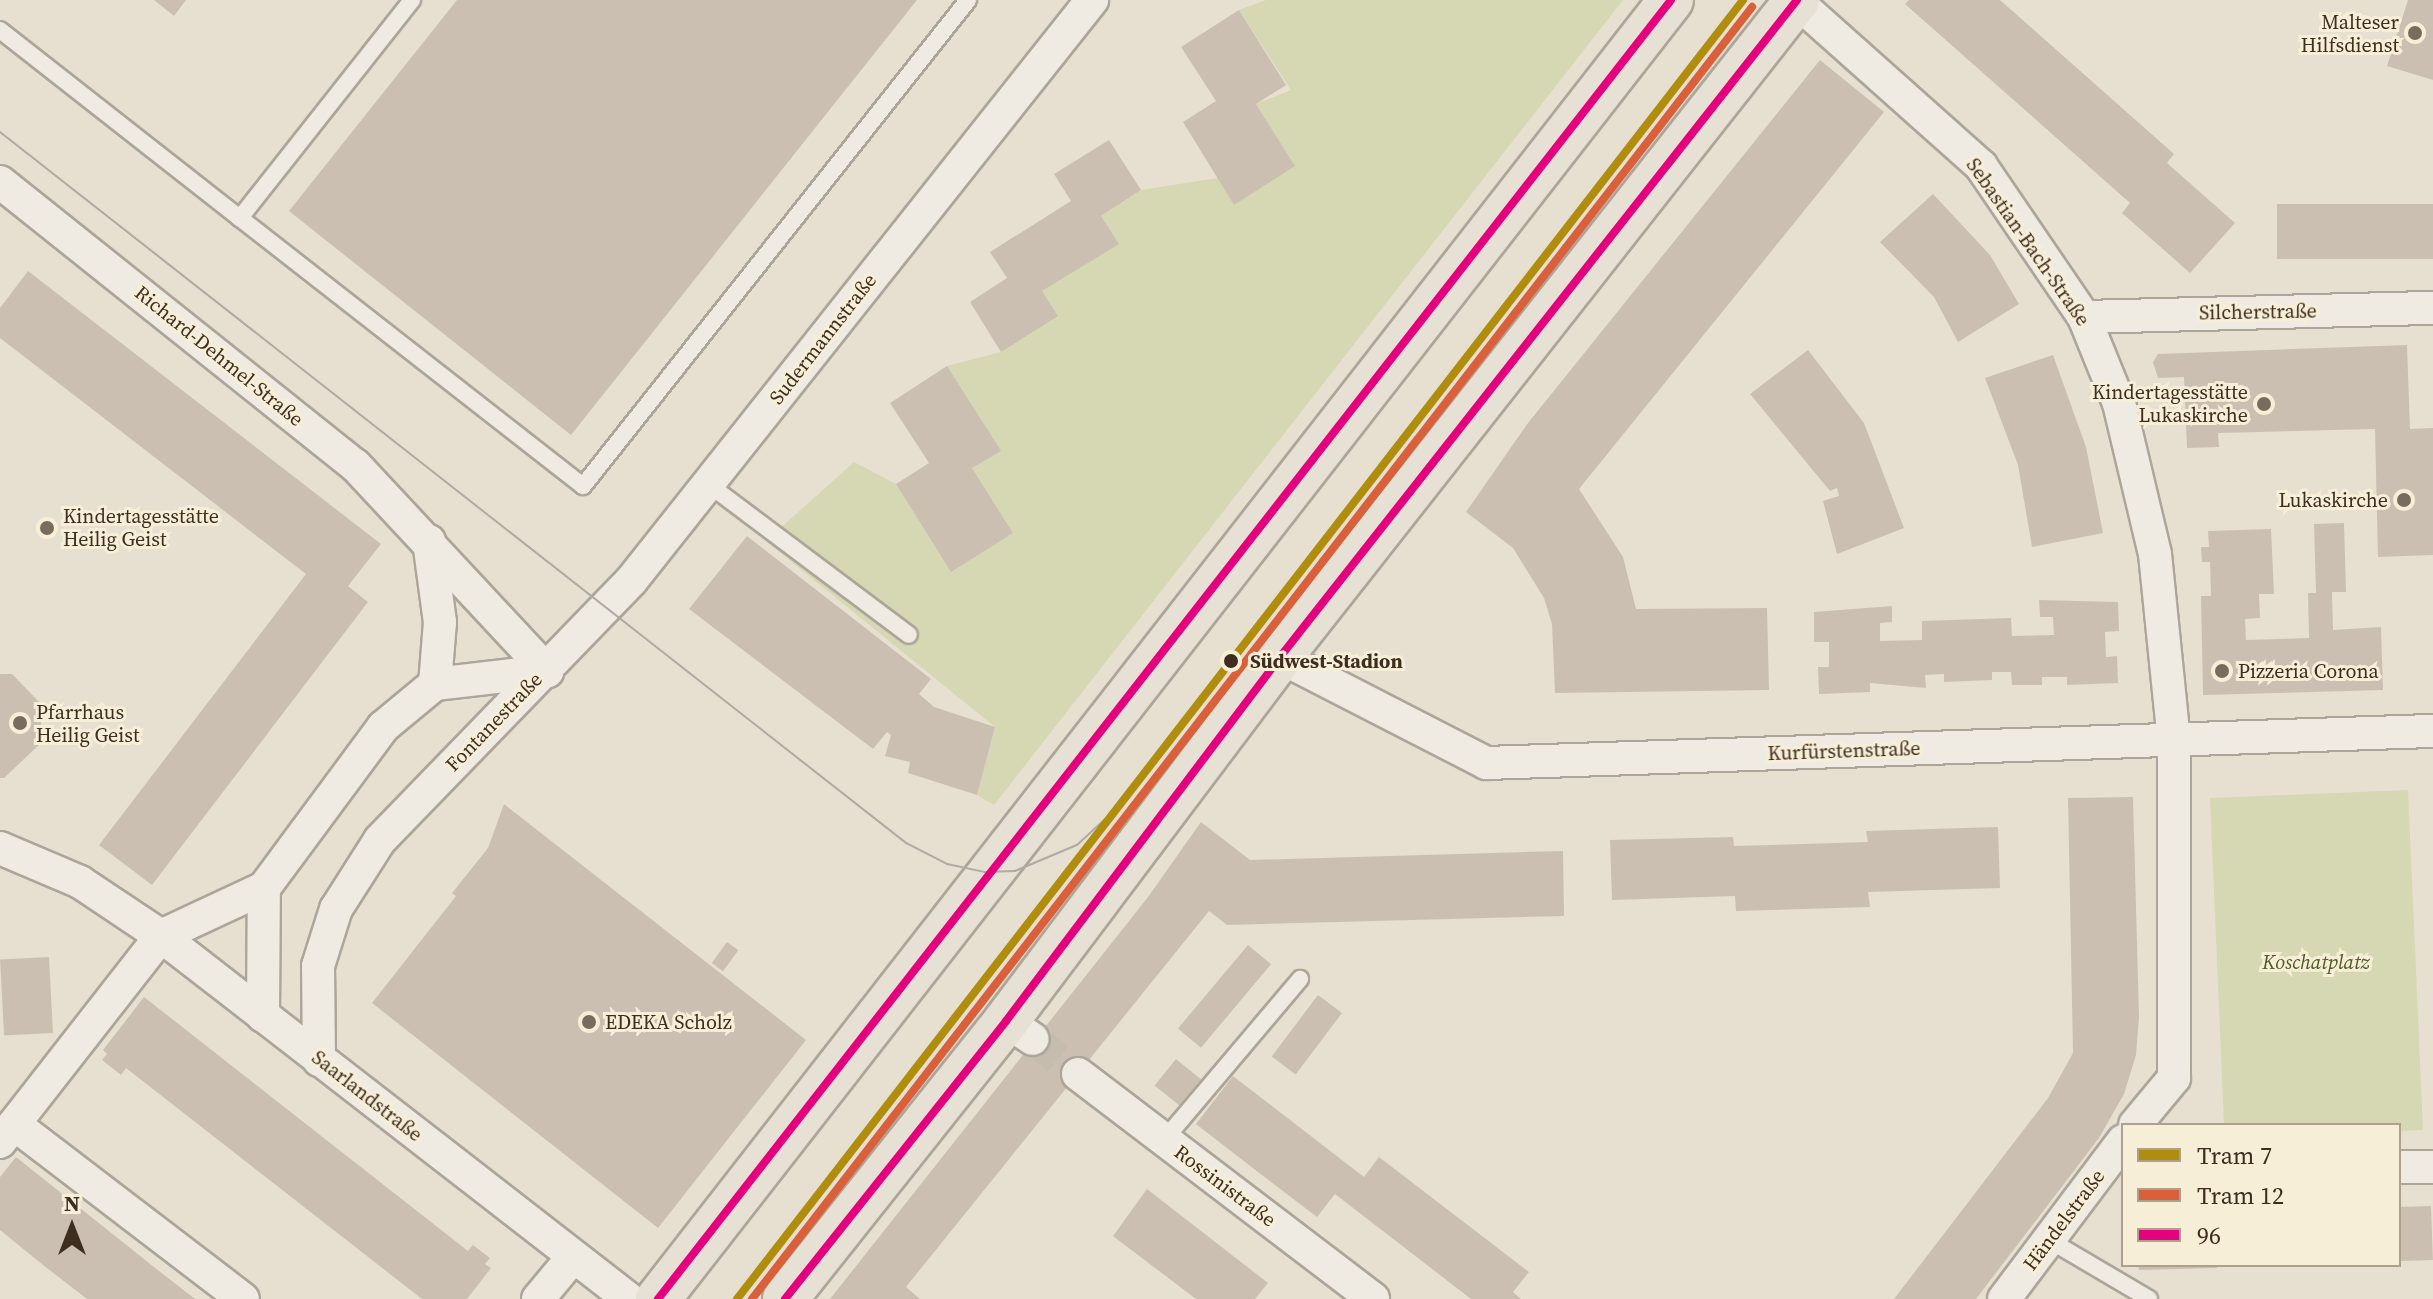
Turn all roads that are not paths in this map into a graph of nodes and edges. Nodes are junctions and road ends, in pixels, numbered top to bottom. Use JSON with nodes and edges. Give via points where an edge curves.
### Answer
{"nodes":[{"id":1,"x":412,"y":0,"type":"edge"},
{"id":2,"x":968,"y":0,"type":"edge"},
{"id":3,"x":1092,"y":0,"type":"edge"},
{"id":4,"x":1671,"y":0,"type":"edge"},
{"id":5,"x":1796,"y":1,"type":"edge"},
{"id":6,"x":0,"y":30,"type":"edge"},
{"id":7,"x":0,"y":182,"type":"edge"},
{"id":8,"x":240,"y":218,"type":"junction"},
{"id":9,"x":2433,"y":308,"type":"edge"},
{"id":10,"x":2084,"y":317,"type":"junction"},
{"id":11,"x":708,"y":484,"type":"junction"},
{"id":12,"x":429,"y":541,"type":"junction"},
{"id":13,"x":909,"y":635,"type":"dead end"},
{"id":14,"x":1280,"y":657,"type":"junction"},
{"id":15,"x":547,"y":671,"type":"junction"},
{"id":16,"x":435,"y":684,"type":"junction"},
{"id":17,"x":2433,"y":731,"type":"edge"},
{"id":18,"x":2174,"y":740,"type":"junction"},
{"id":19,"x":0,"y":848,"type":"edge"},
{"id":20,"x":264,"y":888,"type":"junction"},
{"id":21,"x":161,"y":936,"type":"junction"},
{"id":22,"x":1300,"y":979,"type":"dead end"},
{"id":23,"x":263,"y":1016,"type":"junction"},
{"id":24,"x":319,"y":1060,"type":"junction"},
{"id":25,"x":1078,"y":1074,"type":"tunnel mouth"},
{"id":26,"x":2145,"y":1122,"type":"edge"},
{"id":27,"x":7,"y":1133,"type":"edge"},
{"id":28,"x":1164,"y":1140,"type":"junction"},
{"id":29,"x":2121,"y":1144,"type":"edge"},
{"id":30,"x":2401,"y":1167,"type":"edge"},
{"id":31,"x":2433,"y":1167,"type":"edge"},
{"id":32,"x":2049,"y":1240,"type":"junction"},
{"id":33,"x":573,"y":1257,"type":"junction"},
{"id":34,"x":243,"y":1299,"type":"edge"},
{"id":35,"x":538,"y":1299,"type":"edge"},
{"id":36,"x":629,"y":1299,"type":"edge"},
{"id":37,"x":658,"y":1299,"type":"edge"},
{"id":38,"x":785,"y":1299,"type":"edge"},
{"id":39,"x":1373,"y":1299,"type":"edge"},
{"id":40,"x":2004,"y":1299,"type":"edge"},
{"id":41,"x":2149,"y":1299,"type":"edge"}],
"edges":[{"from":1,"to":8,"type":"lane"},
{"from":2,"to":8,"type":"lane","via":[[583,486]]},
{"from":3,"to":11,"type":"street","name":"Sudermannstraße"},
{"from":4,"to":37,"type":"main road"},
{"from":5,"to":10,"type":"street","name":"Sebastian-Bach-Straße","via":[[1981,166]]},
{"from":5,"to":14,"type":"main road"},
{"from":6,"to":8,"type":"lane"},
{"from":7,"to":12,"type":"street","name":"Richard-Dehmel-Straße","via":[[355,465]]},
{"from":9,"to":10,"type":"street","name":"Silcherstraße"},
{"from":10,"to":18,"type":"street","name":"Sebastian-Bach-Straße","via":[[2119,403],[2155,554]]},
{"from":11,"to":13,"type":"lane"},
{"from":11,"to":15,"type":"street","name":"Sudermannstraße","via":[[631,581]]},
{"from":12,"to":15,"type":"street","name":"Richard-Dehmel-Straße"},
{"from":12,"to":16,"type":"street","via":[[440,622]]},
{"from":14,"to":18,"type":"street","name":"Kurfürstenstraße","via":[[1486,763]]},
{"from":14,"to":38,"type":"main road","via":[[1020,1030]]},
{"from":15,"to":16,"type":"street","name":"Fontanestraße"},
{"from":15,"to":24,"type":"street","name":"Fontanestraße","via":[[380,840],[336,909],[318,966]]},
{"from":16,"to":20,"type":"street","via":[[383,727]]},
{"from":17,"to":18,"type":"street","name":"Kurfürstenstraße"},
{"from":18,"to":26,"type":"street","via":[[2174,1078]]},
{"from":19,"to":21,"type":"street","name":"Saarlandstraße","via":[[80,882]]},
{"from":20,"to":21,"type":"street"},
{"from":20,"to":23,"type":"street"},
{"from":21,"to":23,"type":"street","name":"Saarlandstraße"},
{"from":21,"to":27,"type":"street"},
{"from":22,"to":28,"type":"lane"},
{"from":23,"to":24,"type":"street","name":"Saarlandstraße"},
{"from":24,"to":33,"type":"street","name":"Saarlandstraße"},
{"from":25,"to":28,"type":"street","name":"Rossinistraße"},
{"from":27,"to":34,"type":"street"},
{"from":28,"to":39,"type":"street","name":"Rossinistraße"},
{"from":29,"to":32,"type":"street","name":"Händelstraße"},
{"from":30,"to":31,"type":"street"},
{"from":32,"to":40,"type":"street","name":"Händelstraße"},
{"from":32,"to":41,"type":"lane"},
{"from":33,"to":35,"type":"street"},
{"from":33,"to":36,"type":"street","name":"Saarlandstraße"}]}
